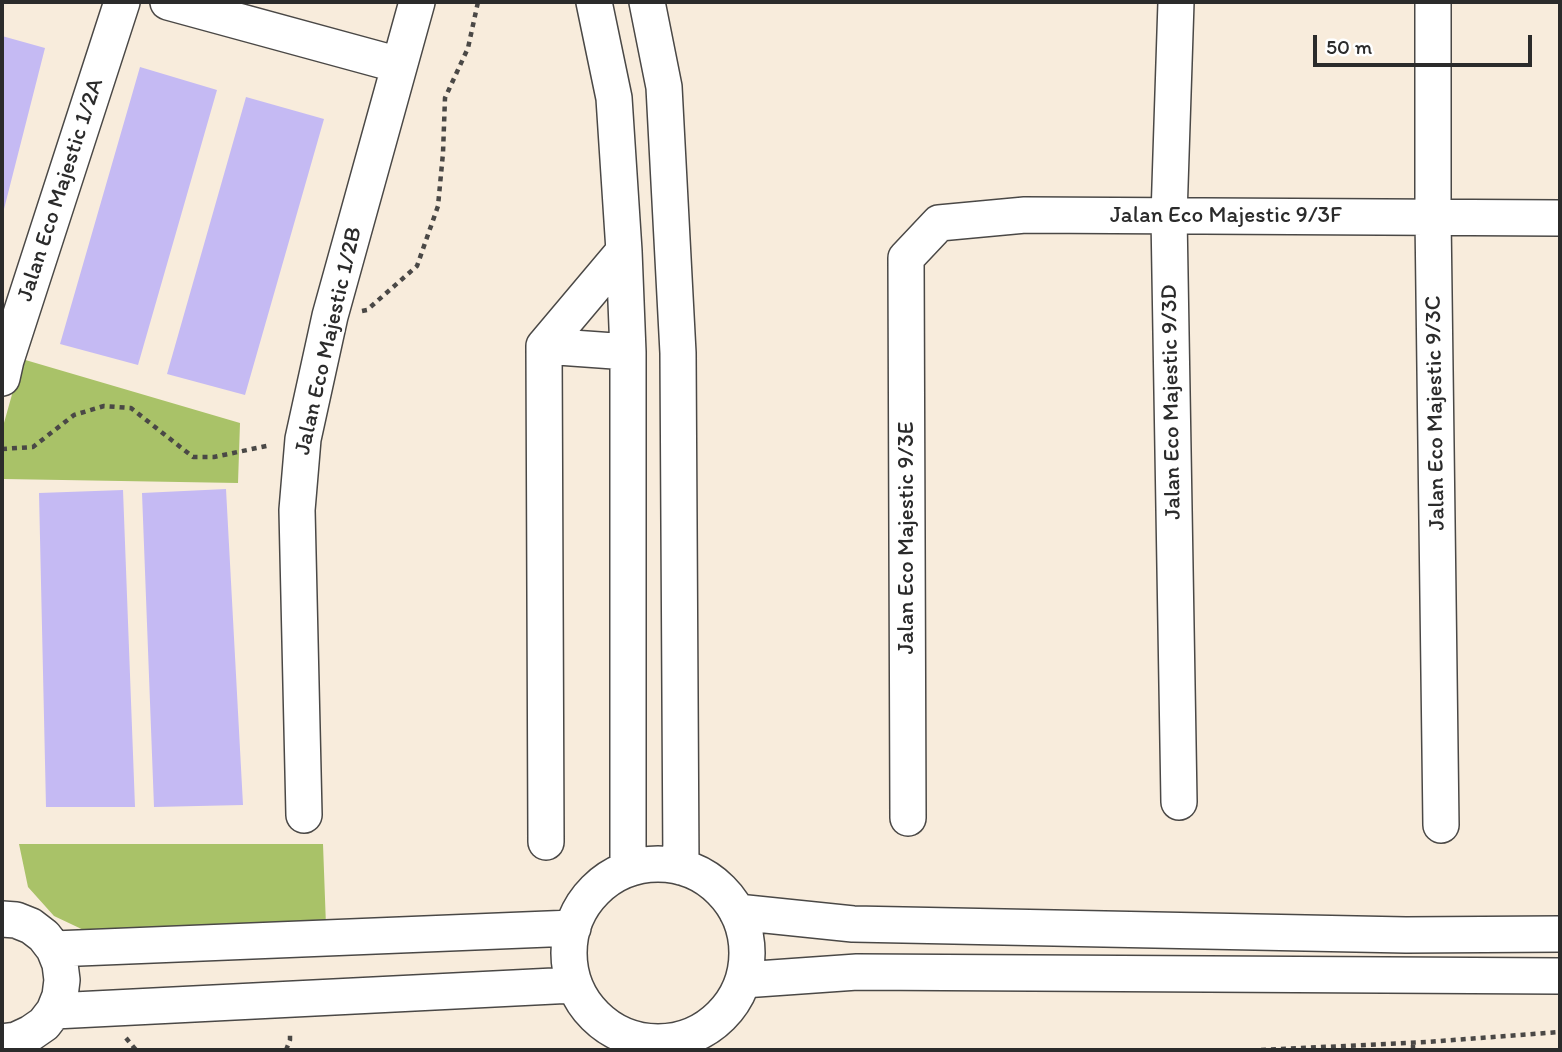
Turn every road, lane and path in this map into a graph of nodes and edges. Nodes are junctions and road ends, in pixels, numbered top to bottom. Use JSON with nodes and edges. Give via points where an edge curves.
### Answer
{"nodes":[{"id":1,"x":122,"y":2,"type":"edge"},
{"id":2,"x":168,"y":2,"type":"edge"},
{"id":3,"x":417,"y":2,"type":"edge"},
{"id":4,"x":478,"y":2,"type":"edge"},
{"id":5,"x":594,"y":2,"type":"edge"},
{"id":6,"x":647,"y":2,"type":"edge"},
{"id":7,"x":1176,"y":2,"type":"edge"},
{"id":8,"x":1433,"y":2,"type":"edge"},
{"id":9,"x":399,"y":65,"type":"junction"},
{"id":10,"x":1169,"y":216,"type":"junction"},
{"id":11,"x":1433,"y":218,"type":"junction"},
{"id":12,"x":1560,"y":218,"type":"edge"},
{"id":13,"x":624,"y":251,"type":"junction"},
{"id":14,"x":906,"y":258,"type":"joint"},
{"id":15,"x":330,"y":316,"type":"junction"},
{"id":16,"x":544,"y":346,"type":"junction"},
{"id":17,"x":628,"y":352,"type":"junction"},
{"id":18,"x":2,"y":378,"type":"edge"},
{"id":19,"x":303,"y":439,"type":"junction"},
{"id":20,"x":2,"y":449,"type":"edge"},
{"id":21,"x":1179,"y":802,"type":"dead end"},
{"id":22,"x":304,"y":815,"type":"dead end"},
{"id":23,"x":908,"y":818,"type":"dead end"},
{"id":24,"x":1441,"y":825,"type":"dead end"},
{"id":25,"x":546,"y":842,"type":"dead end"},
{"id":26,"x":681,"y":867,"type":"junction"},
{"id":27,"x":628,"y":869,"type":"junction"},
{"id":28,"x":737,"y":912,"type":"junction"},
{"id":29,"x":2,"y":919,"type":"edge"},
{"id":30,"x":573,"y":928,"type":"junction"},
{"id":31,"x":1560,"y":934,"type":"edge"},
{"id":32,"x":54,"y":949,"type":"junction"},
{"id":33,"x":1560,"y":976,"type":"edge"},
{"id":34,"x":743,"y":980,"type":"junction"},
{"id":35,"x":574,"y":985,"type":"junction"},
{"id":36,"x":54,"y":1011,"type":"junction"},
{"id":37,"x":1560,"y":1032,"type":"edge"},
{"id":38,"x":2,"y":1042,"type":"edge"},
{"id":39,"x":1413,"y":1042,"type":"junction"},
{"id":40,"x":685,"y":1044,"type":"edge"},
{"id":41,"x":640,"y":1046,"type":"edge"},
{"id":42,"x":1261,"y":1050,"type":"edge"},
{"id":43,"x":1413,"y":1050,"type":"edge"}],
"edges":[{"from":1,"to":18,"type":"street","name":"Jalan Eco Majestic 1/2A"},
{"from":2,"to":9,"type":"street"},
{"from":3,"to":9,"type":"street","name":"Jalan Eco Majestic 1/2B"},
{"from":4,"to":15,"type":"path","via":[[468,48],[444,98],[438,206],[417,266],[367,310]]},
{"from":5,"to":13,"type":"street","via":[[614,98]]},
{"from":6,"to":26,"type":"street","via":[[664,87],[678,353]]},
{"from":7,"to":10,"type":"street","name":"Jalan Eco Majestic 9/3D"},
{"from":8,"to":11,"type":"street","name":"Jalan Eco Majestic 9/3C"},
{"from":9,"to":15,"type":"street","name":"Jalan Eco Majestic 1/2B"},
{"from":10,"to":11,"type":"street","name":"Jalan Eco Majestic 9/3F"},
{"from":10,"to":14,"type":"street","name":"Jalan Eco Majestic 9/3F","via":[[1025,215],[939,223]]},
{"from":10,"to":21,"type":"street","name":"Jalan Eco Majestic 9/3D"},
{"from":11,"to":12,"type":"street","name":"Jalan Eco Majestic 9/3F"},
{"from":11,"to":24,"type":"street","name":"Jalan Eco Majestic 9/3C"},
{"from":13,"to":16,"type":"street"},
{"from":13,"to":17,"type":"street"},
{"from":14,"to":23,"type":"street","name":"Jalan Eco Majestic 9/3E"},
{"from":15,"to":19,"type":"street","name":"Jalan Eco Majestic 1/2B"},
{"from":16,"to":17,"type":"street"},
{"from":16,"to":25,"type":"street"},
{"from":17,"to":27,"type":"street"},
{"from":19,"to":20,"type":"path","via":[[193,457],[131,408],[104,406],[74,415],[33,447]]},
{"from":19,"to":22,"type":"street","name":"Jalan Eco Majestic 1/2B","via":[[297,510]]},
{"from":26,"to":27,"type":"street","via":[[655,864]]},
{"from":26,"to":28,"type":"street","via":[[723,892]]},
{"from":27,"to":30,"type":"street","via":[[604,883],[584,903]]},
{"from":28,"to":31,"type":"street","via":[[853,924]]},
{"from":28,"to":34,"type":"street","via":[[745,935]]},
{"from":29,"to":32,"type":"street","via":[[31,926]]},
{"from":30,"to":32,"type":"street"},
{"from":30,"to":35,"type":"street","via":[[569,956]]},
{"from":32,"to":36,"type":"street","via":[[62,980]]},
{"from":33,"to":34,"type":"street","via":[[857,972]]},
{"from":34,"to":40,"type":"street","via":[[730,1005]]},
{"from":35,"to":36,"type":"street"},
{"from":35,"to":41,"type":"street","via":[[589,1010]]},
{"from":36,"to":38,"type":"street","via":[[31,1033]]},
{"from":37,"to":39,"type":"path"},
{"from":39,"to":42,"type":"path"},
{"from":39,"to":43,"type":"path"},
{"from":40,"to":41,"type":"street"}]}
